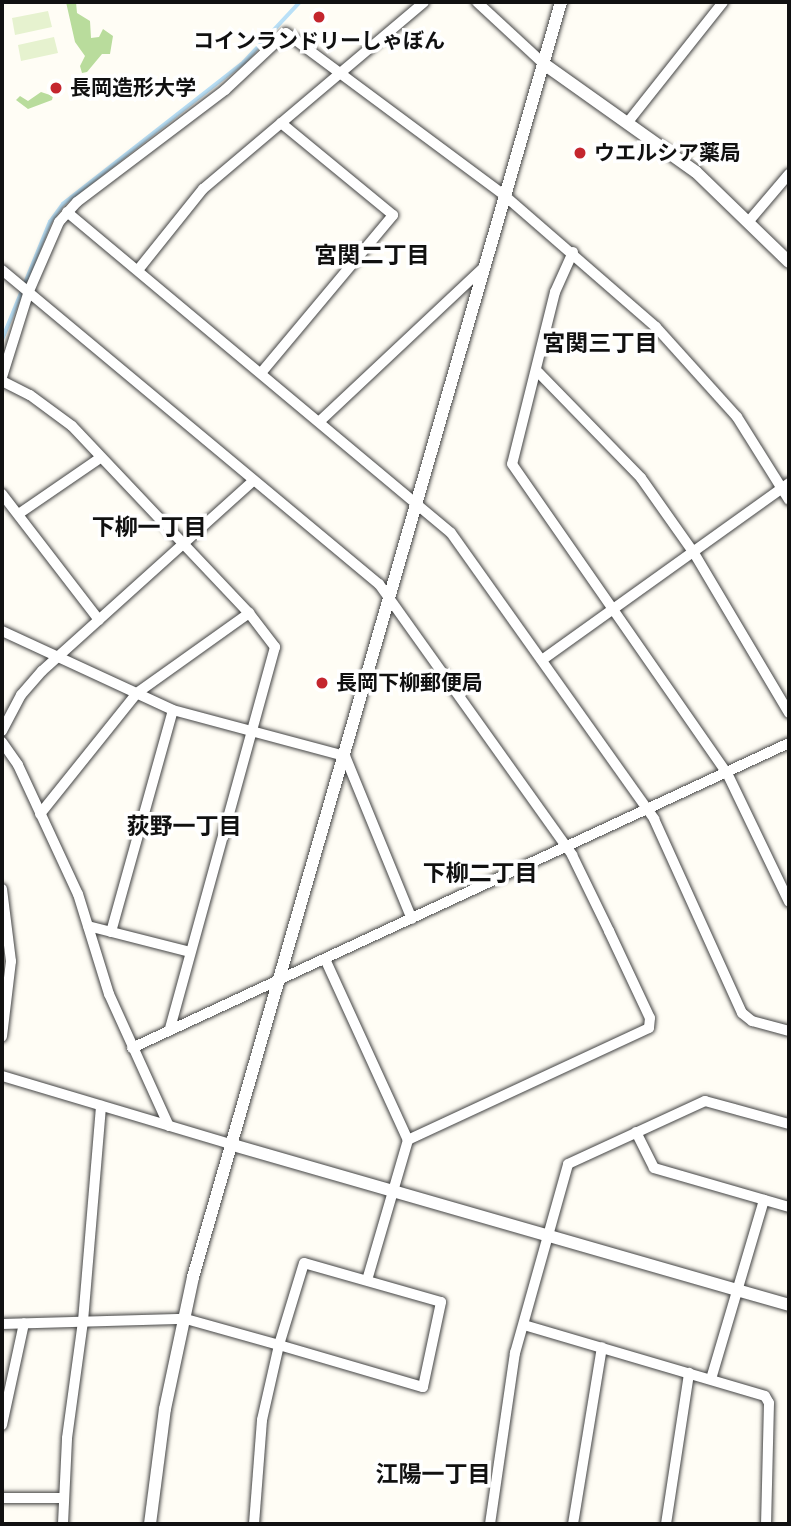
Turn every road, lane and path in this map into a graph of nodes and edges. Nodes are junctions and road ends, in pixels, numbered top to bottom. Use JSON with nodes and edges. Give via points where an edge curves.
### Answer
{"nodes":[{"id":1,"x":424,"y":2,"type":"edge"},
{"id":2,"x":477,"y":2,"type":"edge"},
{"id":3,"x":561,"y":2,"type":"edge"},
{"id":4,"x":723,"y":2,"type":"edge"},
{"id":5,"x":544,"y":64,"type":"junction"},
{"id":6,"x":341,"y":71,"type":"junction"},
{"id":7,"x":628,"y":122,"type":"junction"},
{"id":8,"x":281,"y":123,"type":"junction"},
{"id":9,"x":789,"y":174,"type":"edge"},
{"id":10,"x":504,"y":195,"type":"junction"},
{"id":11,"x":67,"y":212,"type":"junction"},
{"id":12,"x":749,"y":221,"type":"junction"},
{"id":13,"x":573,"y":252,"type":"junction"},
{"id":14,"x":789,"y":262,"type":"edge"},
{"id":15,"x":485,"y":266,"type":"junction"},
{"id":16,"x":2,"y":270,"type":"edge"},
{"id":17,"x":138,"y":270,"type":"junction"},
{"id":18,"x":29,"y":291,"type":"junction"},
{"id":19,"x":538,"y":372,"type":"junction"},
{"id":20,"x":261,"y":373,"type":"junction"},
{"id":21,"x":2,"y":379,"type":"edge"},
{"id":22,"x":320,"y":421,"type":"junction"},
{"id":23,"x":100,"y":458,"type":"junction"},
{"id":24,"x":252,"y":482,"type":"junction"},
{"id":25,"x":786,"y":486,"type":"edge"},
{"id":26,"x":2,"y":494,"type":"edge"},
{"id":27,"x":789,"y":500,"type":"edge"},
{"id":28,"x":416,"y":502,"type":"junction"},
{"id":29,"x":20,"y":513,"type":"junction"},
{"id":30,"x":182,"y":545,"type":"junction"},
{"id":31,"x":694,"y":553,"type":"junction"},
{"id":32,"x":389,"y":597,"type":"junction"},
{"id":33,"x":613,"y":610,"type":"junction"},
{"id":34,"x":249,"y":613,"type":"junction"},
{"id":35,"x":99,"y":620,"type":"junction"},
{"id":36,"x":2,"y":631,"type":"edge"},
{"id":37,"x":57,"y":657,"type":"junction"},
{"id":38,"x":542,"y":660,"type":"junction"},
{"id":39,"x":137,"y":693,"type":"junction"},
{"id":40,"x":173,"y":710,"type":"junction"},
{"id":41,"x":789,"y":713,"type":"edge"},
{"id":42,"x":252,"y":730,"type":"junction"},
{"id":43,"x":2,"y":731,"type":"edge"},
{"id":44,"x":2,"y":742,"type":"edge"},
{"id":45,"x":789,"y":743,"type":"edge"},
{"id":46,"x":345,"y":756,"type":"junction"},
{"id":47,"x":727,"y":773,"type":"junction"},
{"id":48,"x":648,"y":811,"type":"junction"},
{"id":49,"x":40,"y":814,"type":"junction"},
{"id":50,"x":567,"y":847,"type":"junction"},
{"id":51,"x":2,"y":889,"type":"edge"},
{"id":52,"x":789,"y":902,"type":"edge"},
{"id":53,"x":412,"y":919,"type":"junction"},
{"id":54,"x":89,"y":926,"type":"junction"},
{"id":55,"x":111,"y":932,"type":"junction"},
{"id":56,"x":190,"y":952,"type":"junction"},
{"id":57,"x":324,"y":959,"type":"junction"},
{"id":58,"x":278,"y":981,"type":"junction"},
{"id":59,"x":169,"y":1031,"type":"junction"},
{"id":60,"x":789,"y":1031,"type":"edge"},
{"id":61,"x":2,"y":1036,"type":"edge"},
{"id":62,"x":132,"y":1048,"type":"junction"},
{"id":63,"x":2,"y":1076,"type":"edge"},
{"id":64,"x":101,"y":1106,"type":"junction"},
{"id":65,"x":789,"y":1124,"type":"edge"},
{"id":66,"x":169,"y":1126,"type":"junction"},
{"id":67,"x":636,"y":1132,"type":"junction"},
{"id":68,"x":408,"y":1140,"type":"junction"},
{"id":69,"x":233,"y":1144,"type":"junction"},
{"id":70,"x":393,"y":1191,"type":"junction"},
{"id":71,"x":764,"y":1200,"type":"junction"},
{"id":72,"x":789,"y":1207,"type":"edge"},
{"id":73,"x":550,"y":1236,"type":"junction"},
{"id":74,"x":367,"y":1280,"type":"junction"},
{"id":75,"x":737,"y":1290,"type":"junction"},
{"id":76,"x":789,"y":1305,"type":"edge"},
{"id":77,"x":186,"y":1319,"type":"junction"},
{"id":78,"x":83,"y":1321,"type":"junction"},
{"id":79,"x":2,"y":1324,"type":"edge"},
{"id":80,"x":24,"y":1324,"type":"junction"},
{"id":81,"x":524,"y":1325,"type":"junction"},
{"id":82,"x":279,"y":1345,"type":"junction"},
{"id":83,"x":602,"y":1346,"type":"junction"},
{"id":84,"x":689,"y":1373,"type":"junction"},
{"id":85,"x":711,"y":1379,"type":"junction"},
{"id":86,"x":2,"y":1425,"type":"edge"},
{"id":87,"x":2,"y":1498,"type":"edge"},
{"id":88,"x":64,"y":1498,"type":"junction"},
{"id":89,"x":63,"y":1524,"type":"edge"},
{"id":90,"x":150,"y":1524,"type":"edge"},
{"id":91,"x":254,"y":1524,"type":"edge"},
{"id":92,"x":490,"y":1524,"type":"edge"},
{"id":93,"x":573,"y":1524,"type":"edge"},
{"id":94,"x":666,"y":1524,"type":"edge"},
{"id":95,"x":766,"y":1524,"type":"edge"}],
"edges":[{"from":1,"to":6,"type":"street"},
{"from":2,"to":5,"type":"street"},
{"from":3,"to":5,"type":"street"},
{"from":4,"to":7,"type":"street"},
{"from":5,"to":7,"type":"street"},
{"from":5,"to":10,"type":"street"},
{"from":6,"to":8,"type":"street"},
{"from":6,"to":10,"type":"street"},
{"from":6,"to":11,"type":"street","via":[[286,33],[225,90]]},
{"from":7,"to":12,"type":"street","via":[[696,172]]},
{"from":8,"to":17,"type":"street","via":[[202,189]]},
{"from":8,"to":20,"type":"street","via":[[393,215]]},
{"from":9,"to":12,"type":"street"},
{"from":10,"to":13,"type":"street"},
{"from":10,"to":15,"type":"street"},
{"from":11,"to":17,"type":"street"},
{"from":11,"to":18,"type":"street"},
{"from":12,"to":14,"type":"street"},
{"from":13,"to":19,"type":"street","via":[[555,292]]},
{"from":13,"to":25,"type":"street","via":[[702,374]]},
{"from":15,"to":22,"type":"street"},
{"from":15,"to":28,"type":"street"},
{"from":16,"to":18,"type":"street"},
{"from":17,"to":20,"type":"street"},
{"from":18,"to":21,"type":"street"},
{"from":18,"to":24,"type":"street"},
{"from":19,"to":31,"type":"street","via":[[616,447]]},
{"from":19,"to":33,"type":"street","via":[[512,464]]},
{"from":20,"to":22,"type":"street"},
{"from":21,"to":23,"type":"street","via":[[60,415]]},
{"from":22,"to":28,"type":"street"},
{"from":23,"to":29,"type":"street"},
{"from":23,"to":30,"type":"street"},
{"from":24,"to":30,"type":"street"},
{"from":24,"to":32,"type":"street"},
{"from":25,"to":27,"type":"street"},
{"from":25,"to":31,"type":"street"},
{"from":26,"to":29,"type":"street"},
{"from":28,"to":32,"type":"street"},
{"from":28,"to":38,"type":"street","via":[[451,533]]},
{"from":29,"to":35,"type":"street"},
{"from":30,"to":34,"type":"street"},
{"from":30,"to":35,"type":"street"},
{"from":31,"to":33,"type":"street"},
{"from":31,"to":41,"type":"street"},
{"from":32,"to":46,"type":"street"},
{"from":32,"to":50,"type":"street"},
{"from":33,"to":38,"type":"street"},
{"from":33,"to":47,"type":"street"},
{"from":34,"to":39,"type":"street"},
{"from":34,"to":42,"type":"street","via":[[275,646]]},
{"from":35,"to":37,"type":"street"},
{"from":36,"to":37,"type":"street"},
{"from":37,"to":39,"type":"street"},
{"from":37,"to":43,"type":"street","via":[[21,695]]},
{"from":38,"to":48,"type":"street"},
{"from":39,"to":40,"type":"street"},
{"from":39,"to":49,"type":"street"},
{"from":40,"to":42,"type":"street"},
{"from":40,"to":55,"type":"street"},
{"from":42,"to":46,"type":"street"},
{"from":42,"to":56,"type":"street"},
{"from":44,"to":49,"type":"street"},
{"from":45,"to":47,"type":"street"},
{"from":46,"to":53,"type":"street"},
{"from":46,"to":58,"type":"street"},
{"from":47,"to":48,"type":"street"},
{"from":47,"to":52,"type":"street"},
{"from":48,"to":50,"type":"street"},
{"from":48,"to":60,"type":"street","via":[[742,1013],[752,1021]]},
{"from":49,"to":54,"type":"street"},
{"from":50,"to":53,"type":"street"},
{"from":50,"to":68,"type":"street","via":[[650,1018],[649,1028]]},
{"from":51,"to":61,"type":"street","via":[[11,961]]},
{"from":53,"to":57,"type":"street"},
{"from":54,"to":55,"type":"street"},
{"from":54,"to":62,"type":"street","via":[[109,994]]},
{"from":55,"to":56,"type":"street"},
{"from":56,"to":59,"type":"street"},
{"from":57,"to":58,"type":"street"},
{"from":57,"to":68,"type":"street"},
{"from":58,"to":59,"type":"street"},
{"from":58,"to":69,"type":"street"},
{"from":59,"to":62,"type":"street"},
{"from":62,"to":66,"type":"street"},
{"from":63,"to":64,"type":"street"},
{"from":64,"to":66,"type":"street"},
{"from":64,"to":78,"type":"street"},
{"from":65,"to":67,"type":"street","via":[[705,1101]]},
{"from":66,"to":69,"type":"street"},
{"from":67,"to":71,"type":"street","via":[[654,1168]]},
{"from":67,"to":73,"type":"street","via":[[568,1164]]},
{"from":68,"to":70,"type":"street"},
{"from":69,"to":70,"type":"street"},
{"from":69,"to":77,"type":"street","via":[[193,1277]]},
{"from":70,"to":73,"type":"street"},
{"from":70,"to":74,"type":"street"},
{"from":71,"to":72,"type":"street"},
{"from":71,"to":75,"type":"street"},
{"from":73,"to":75,"type":"street"},
{"from":73,"to":81,"type":"street"},
{"from":74,"to":82,"type":"street","via":[[304,1263]]},
{"from":74,"to":82,"type":"street","via":[[441,1302],[423,1387]]},
{"from":75,"to":76,"type":"street"},
{"from":75,"to":85,"type":"street"},
{"from":77,"to":78,"type":"street"},
{"from":77,"to":82,"type":"street"},
{"from":77,"to":90,"type":"street","via":[[165,1409]]},
{"from":78,"to":80,"type":"street"},
{"from":78,"to":88,"type":"street"},
{"from":79,"to":80,"type":"street"},
{"from":80,"to":86,"type":"street"},
{"from":81,"to":83,"type":"street"},
{"from":81,"to":92,"type":"street"},
{"from":82,"to":91,"type":"street","via":[[262,1420]]},
{"from":83,"to":84,"type":"street"},
{"from":83,"to":93,"type":"street"},
{"from":84,"to":85,"type":"street"},
{"from":84,"to":94,"type":"street"},
{"from":85,"to":95,"type":"street","via":[[768,1399]]},
{"from":87,"to":88,"type":"street"},
{"from":88,"to":89,"type":"street"}]}
